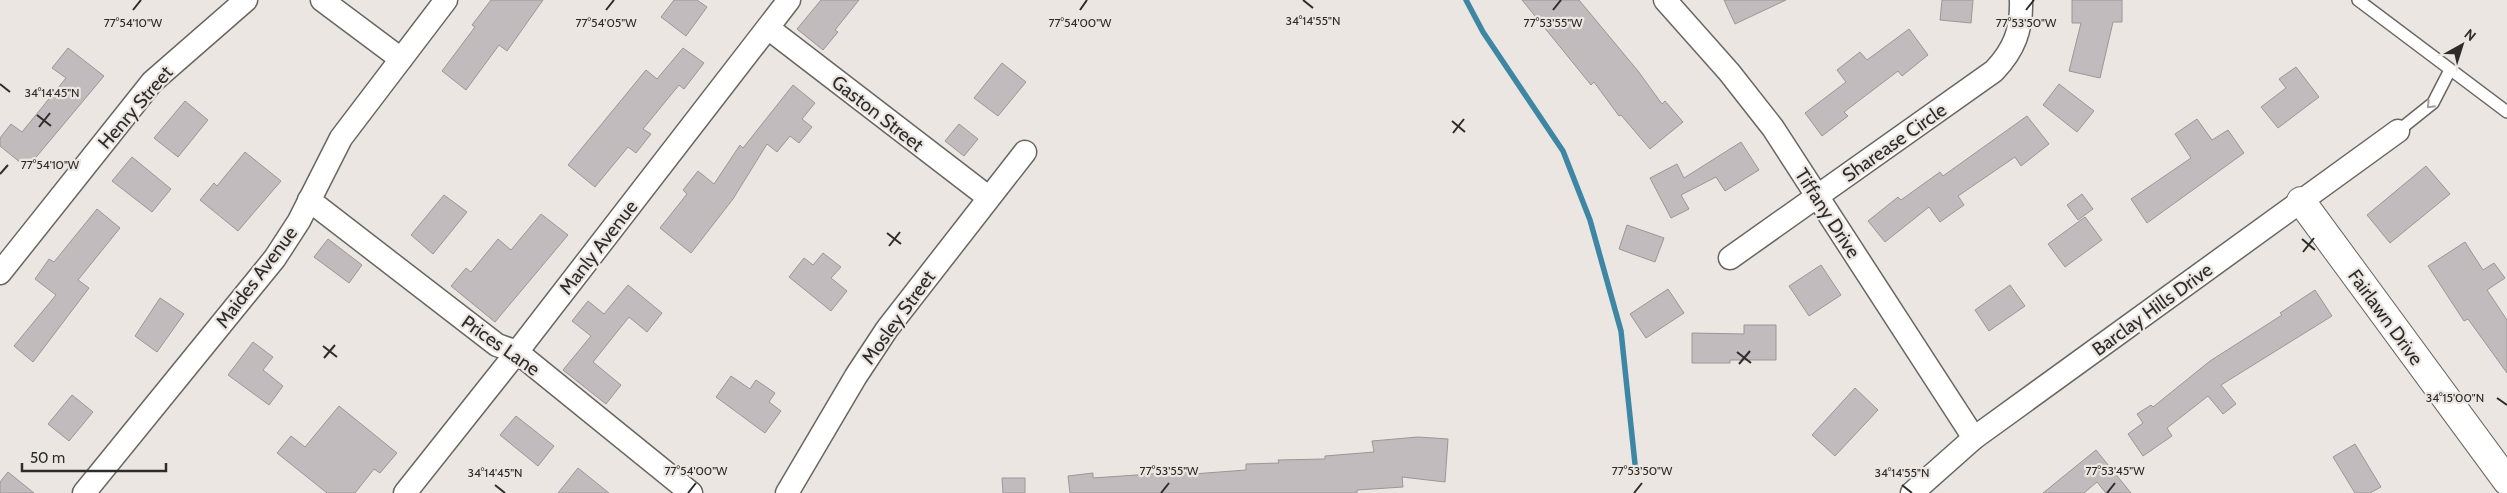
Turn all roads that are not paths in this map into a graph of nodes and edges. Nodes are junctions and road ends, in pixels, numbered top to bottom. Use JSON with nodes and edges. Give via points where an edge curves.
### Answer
{"nodes":[{"id":1,"x":246,"y":0,"type":"edge"},
{"id":2,"x":322,"y":0,"type":"edge"},
{"id":3,"x":446,"y":0,"type":"edge"},
{"id":4,"x":789,"y":0,"type":"edge"},
{"id":5,"x":1664,"y":0,"type":"edge"},
{"id":6,"x":2021,"y":0,"type":"edge"},
{"id":7,"x":2358,"y":0,"type":"edge"},
{"id":8,"x":768,"y":28,"type":"junction"},
{"id":9,"x":401,"y":59,"type":"junction"},
{"id":10,"x":2450,"y":70,"type":"junction"},
{"id":11,"x":2507,"y":112,"type":"edge"},
{"id":12,"x":2398,"y":131,"type":"joint"},
{"id":13,"x":1024,"y":152,"type":"dead end"},
{"id":14,"x":1817,"y":196,"type":"junction"},
{"id":15,"x":988,"y":197,"type":"junction"},
{"id":16,"x":309,"y":200,"type":"junction"},
{"id":17,"x":2300,"y":201,"type":"junction"},
{"id":18,"x":1730,"y":258,"type":"dead end"},
{"id":19,"x":0,"y":273,"type":"edge"},
{"id":20,"x":518,"y":352,"type":"junction"},
{"id":21,"x":1974,"y":438,"type":"junction"},
{"id":22,"x":2507,"y":481,"type":"edge"},
{"id":23,"x":84,"y":493,"type":"edge"},
{"id":24,"x":405,"y":493,"type":"edge"},
{"id":25,"x":690,"y":493,"type":"edge"},
{"id":26,"x":787,"y":493,"type":"edge"},
{"id":27,"x":1912,"y":493,"type":"edge"}],
"edges":[{"from":1,"to":19,"type":"street","name":"Henry Street","via":[[152,82]]},
{"from":2,"to":9,"type":"street"},
{"from":3,"to":9,"type":"street","name":"Maides Avenue"},
{"from":4,"to":8,"type":"street","name":"Manly Avenue"},
{"from":5,"to":14,"type":"street","name":"Tiffany Drive","via":[[1760,110]]},
{"from":6,"to":14,"type":"street","name":"Sharease Circle","via":[[2019,33],[2006,59],[1994,71]]},
{"from":7,"to":10,"type":"lane"},
{"from":8,"to":15,"type":"street","name":"Gaston Street"},
{"from":8,"to":20,"type":"street","name":"Manly Avenue"},
{"from":9,"to":16,"type":"street","name":"Maides Avenue","via":[[342,138]]},
{"from":10,"to":11,"type":"lane"},
{"from":10,"to":12,"type":"lane","one_way":true,"via":[[2433,103]]},
{"from":12,"to":17,"type":"street","name":"Barclay Hills Drive"},
{"from":13,"to":15,"type":"street","name":"Mosley Street"},
{"from":14,"to":18,"type":"street","name":"Sharease Circle"},
{"from":14,"to":21,"type":"street","name":"Tiffany Drive"},
{"from":15,"to":26,"type":"street","name":"Mosley Street","via":[[887,329]]},
{"from":16,"to":20,"type":"street","name":"Prices Lane","via":[[497,345]]},
{"from":16,"to":23,"type":"street","name":"Maides Avenue","via":[[275,258]]},
{"from":17,"to":21,"type":"street","name":"Barclay Hills Drive"},
{"from":17,"to":22,"type":"street","name":"Fairlawn Drive"},
{"from":20,"to":24,"type":"street","name":"Manly Avenue"},
{"from":20,"to":25,"type":"street","name":"Prices Lane"},
{"from":21,"to":27,"type":"street","name":"Barclay Hills Drive"}]}
